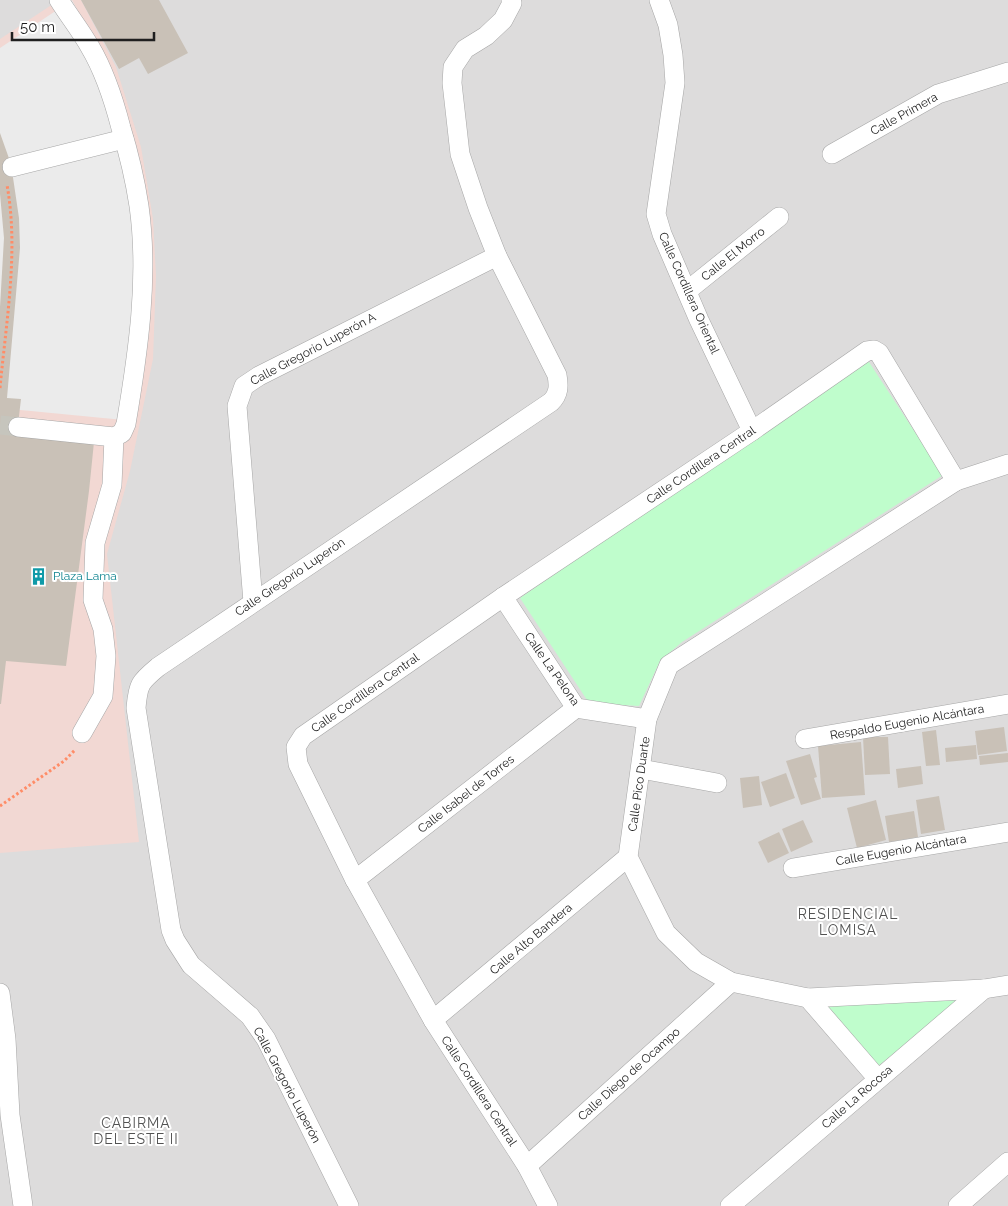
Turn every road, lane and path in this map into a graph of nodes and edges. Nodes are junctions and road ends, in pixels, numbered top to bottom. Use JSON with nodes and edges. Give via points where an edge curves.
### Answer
{"nodes":[{"id":1,"x":59,"y":0,"type":"edge"},
{"id":2,"x":511,"y":0,"type":"edge"},
{"id":3,"x":658,"y":0,"type":"edge"},
{"id":4,"x":1008,"y":72,"type":"edge"},
{"id":5,"x":124,"y":139,"type":"junction"},
{"id":6,"x":832,"y":154,"type":"dead end"},
{"id":7,"x":9,"y":173,"type":"joint"},
{"id":8,"x":779,"y":217,"type":"dead end"},
{"id":9,"x":497,"y":256,"type":"junction"},
{"id":10,"x":687,"y":291,"type":"junction"},
{"id":11,"x":0,"y":388,"type":"edge"},
{"id":12,"x":18,"y":427,"type":"tunnel mouth"},
{"id":13,"x":752,"y":431,"type":"junction"},
{"id":14,"x":114,"y":437,"type":"junction"},
{"id":15,"x":1008,"y":464,"type":"edge"},
{"id":16,"x":956,"y":481,"type":"junction"},
{"id":17,"x":503,"y":597,"type":"junction"},
{"id":18,"x":253,"y":602,"type":"junction"},
{"id":19,"x":1008,"y":704,"type":"edge"},
{"id":20,"x":576,"y":708,"type":"junction"},
{"id":21,"x":647,"y":719,"type":"junction"},
{"id":22,"x":82,"y":733,"type":"joint"},
{"id":23,"x":805,"y":739,"type":"dead end"},
{"id":24,"x":641,"y":769,"type":"junction"},
{"id":25,"x":717,"y":783,"type":"dead end"},
{"id":26,"x":0,"y":806,"type":"edge"},
{"id":27,"x":1008,"y":832,"type":"edge"},
{"id":28,"x":628,"y":857,"type":"junction"},
{"id":29,"x":793,"y":868,"type":"dead end"},
{"id":30,"x":355,"y":880,"type":"junction"},
{"id":31,"x":731,"y":982,"type":"junction"},
{"id":32,"x":1008,"y":985,"type":"edge"},
{"id":33,"x":984,"y":989,"type":"junction"},
{"id":34,"x":0,"y":993,"type":"edge"},
{"id":35,"x":808,"y":998,"type":"junction"},
{"id":36,"x":433,"y":1020,"type":"junction"},
{"id":37,"x":3,"y":1039,"type":"edge"},
{"id":38,"x":878,"y":1079,"type":"junction"},
{"id":39,"x":1008,"y":1162,"type":"edge"},
{"id":40,"x":527,"y":1166,"type":"junction"},
{"id":41,"x":23,"y":1206,"type":"edge"},
{"id":42,"x":349,"y":1206,"type":"edge"},
{"id":43,"x":548,"y":1206,"type":"edge"},
{"id":44,"x":730,"y":1206,"type":"edge"},
{"id":45,"x":958,"y":1206,"type":"edge"}],
"edges":[{"from":1,"to":5,"type":"street","via":[[91,48],[109,90]]},
{"from":2,"to":9,"type":"street","name":"Calle Gregorio Luperón","via":[[503,20],[465,49],[452,66],[460,154]]},
{"from":3,"to":10,"type":"street","name":"Calle Cordillera Oriental","via":[[668,25],[675,83],[656,214]]},
{"from":4,"to":6,"type":"street","name":"Calle Primera","via":[[938,94]]},
{"from":5,"to":7,"type":"street"},
{"from":5,"to":14,"type":"street","via":[[139,206],[143,270],[138,340],[126,424],[122,433]]},
{"from":7,"to":11,"type":"path","via":[[12,255]]},
{"from":8,"to":10,"type":"street","name":"Calle El Morro"},
{"from":9,"to":18,"type":"street","name":"Calle Gregorio Luperón A","via":[[244,386],[237,406]]},
{"from":9,"to":18,"type":"street","name":"Calle Gregorio Luperón","via":[[554,369],[558,383],[556,397]]},
{"from":10,"to":13,"type":"street","name":"Calle Cordillera Oriental"},
{"from":12,"to":14,"type":"street"},
{"from":13,"to":16,"type":"street","name":"Calle Cordillera Central","via":[[867,351],[874,350],[879,353]]},
{"from":13,"to":17,"type":"street","name":"Calle Cordillera Central"},
{"from":14,"to":22,"type":"street","via":[[112,485],[95,543],[93,600],[103,629],[106,656],[103,696]]},
{"from":15,"to":16,"type":"street","name":"Calle Pico Duarte"},
{"from":16,"to":21,"type":"street","name":"Calle Pico Duarte","via":[[669,665]]},
{"from":17,"to":20,"type":"street","name":"Calle La Pelona"},
{"from":17,"to":30,"type":"street","name":"Calle Cordillera Central","via":[[303,736],[296,747],[298,764]]},
{"from":18,"to":42,"type":"street","name":"Calle Gregorio Luperón","via":[[158,667],[142,680],[137,693],[136,708],[171,930],[191,965],[250,1016],[266,1039]]},
{"from":19,"to":23,"type":"street","name":"Respaldo Eugenio Alcántara"},
{"from":20,"to":21,"type":"street","name":"Calle La Pelona"},
{"from":20,"to":30,"type":"street","name":"Calle Isabel de Torres"},
{"from":21,"to":24,"type":"street","name":"Calle Pico Duarte"},
{"from":22,"to":26,"type":"path","via":[[72,755]]},
{"from":24,"to":25,"type":"street"},
{"from":24,"to":28,"type":"street","name":"Calle Pico Duarte"},
{"from":27,"to":29,"type":"street","name":"Calle Eugenio Alcántara"},
{"from":28,"to":31,"type":"street","via":[[666,934],[696,962]]},
{"from":28,"to":36,"type":"street","name":"Calle Alto Bandera"},
{"from":30,"to":36,"type":"street","name":"Calle Cordillera Central"},
{"from":31,"to":35,"type":"street"},
{"from":31,"to":40,"type":"street","name":"Calle Diego de Ocampo"},
{"from":32,"to":33,"type":"street"},
{"from":33,"to":35,"type":"street"},
{"from":33,"to":38,"type":"street","name":"Calle La Rocosa"},
{"from":34,"to":37,"type":"street"},
{"from":35,"to":38,"type":"street"},
{"from":36,"to":40,"type":"street","name":"Calle Cordillera Central"},
{"from":37,"to":41,"type":"street"},
{"from":38,"to":44,"type":"street","name":"Calle La Rocosa"},
{"from":39,"to":45,"type":"street"},
{"from":40,"to":43,"type":"street","name":"Calle Cordillera Central"}]}
